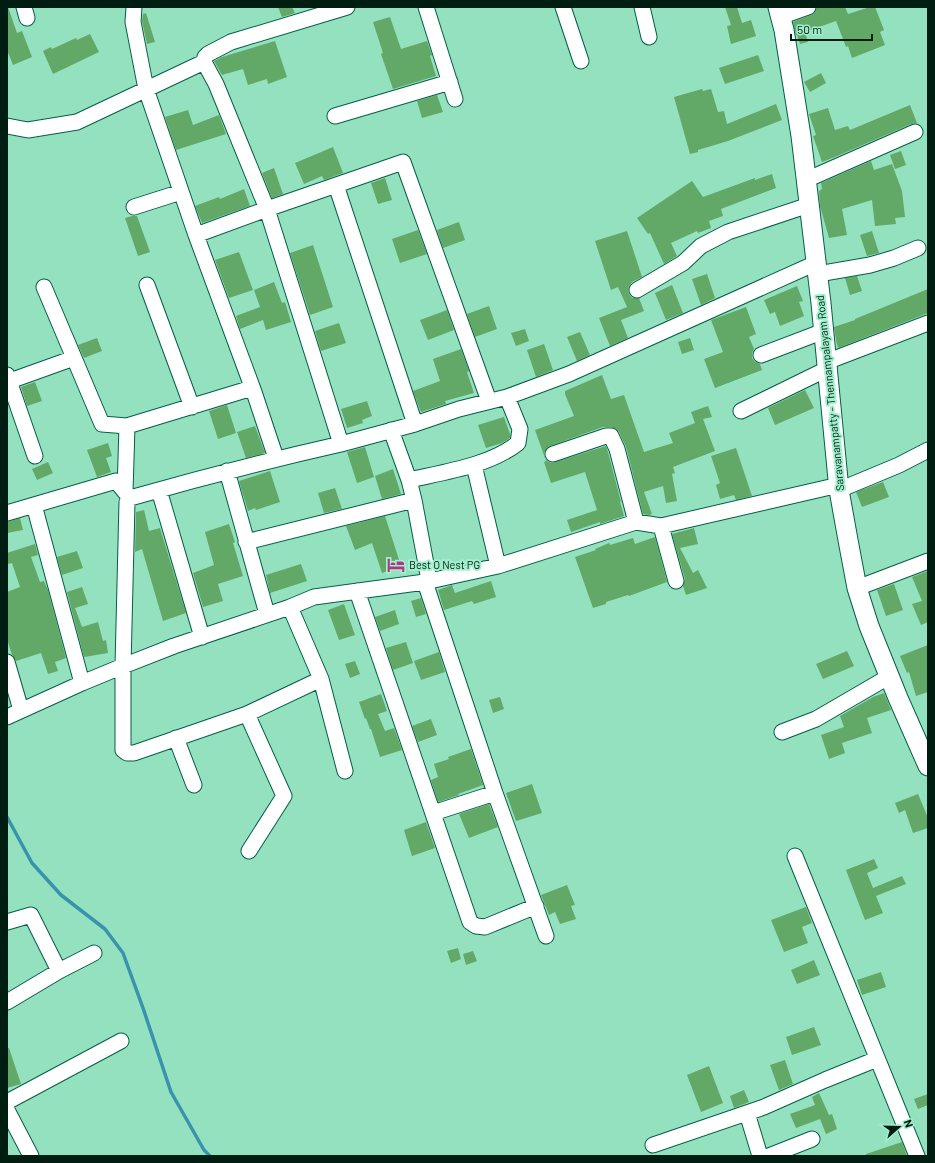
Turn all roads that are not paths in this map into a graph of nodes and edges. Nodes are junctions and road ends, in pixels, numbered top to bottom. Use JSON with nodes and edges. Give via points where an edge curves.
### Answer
{"nodes":[{"id":1,"x":134,"y":7,"type":"edge"},
{"id":2,"x":347,"y":7,"type":"edge"},
{"id":3,"x":426,"y":7,"type":"edge"},
{"id":4,"x":564,"y":7,"type":"edge"},
{"id":5,"x":642,"y":7,"type":"edge"},
{"id":6,"x":808,"y":7,"type":"edge"},
{"id":7,"x":779,"y":12,"type":"edge"},
{"id":8,"x":649,"y":37,"type":"dead end"},
{"id":9,"x":581,"y":61,"type":"dead end"},
{"id":10,"x":204,"y":62,"type":"junction"},
{"id":11,"x":450,"y":82,"type":"junction"},
{"id":12,"x":146,"y":89,"type":"junction"},
{"id":13,"x":455,"y":98,"type":"dead end"},
{"id":14,"x":334,"y":116,"type":"dead end"},
{"id":15,"x":7,"y":126,"type":"edge"},
{"id":16,"x":915,"y":132,"type":"dead end"},
{"id":17,"x":806,"y":180,"type":"junction"},
{"id":18,"x":336,"y":185,"type":"junction"},
{"id":19,"x":181,"y":192,"type":"junction"},
{"id":20,"x":809,"y":205,"type":"junction"},
{"id":21,"x":134,"y":207,"type":"dead end"},
{"id":22,"x":267,"y":209,"type":"junction"},
{"id":23,"x":196,"y":235,"type":"junction"},
{"id":24,"x":918,"y":248,"type":"dead end"},
{"id":25,"x":817,"y":269,"type":"junction"},
{"id":26,"x":147,"y":284,"type":"dead end"},
{"id":27,"x":44,"y":288,"type":"dead end"},
{"id":28,"x":637,"y":290,"type":"dead end"},
{"id":29,"x":928,"y":323,"type":"edge"},
{"id":30,"x":824,"y":331,"type":"junction"},
{"id":31,"x":761,"y":355,"type":"dead end"},
{"id":32,"x":74,"y":358,"type":"junction"},
{"id":33,"x":827,"y":366,"type":"junction"},
{"id":34,"x":8,"y":379,"type":"edge"},
{"id":35,"x":252,"y":388,"type":"junction"},
{"id":36,"x":507,"y":396,"type":"junction"},
{"id":37,"x":489,"y":401,"type":"junction"},
{"id":38,"x":192,"y":407,"type":"junction"},
{"id":39,"x":741,"y":411,"type":"dead end"},
{"id":40,"x":416,"y":424,"type":"junction"},
{"id":41,"x":127,"y":426,"type":"junction"},
{"id":42,"x":391,"y":430,"type":"junction"},
{"id":43,"x":341,"y":444,"type":"junction"},
{"id":44,"x":928,"y":450,"type":"edge"},
{"id":45,"x":553,"y":454,"type":"dead end"},
{"id":46,"x":35,"y":456,"type":"dead end"},
{"id":47,"x":276,"y":458,"type":"junction"},
{"id":48,"x":474,"y":465,"type":"junction"},
{"id":49,"x":227,"y":471,"type":"junction"},
{"id":50,"x":409,"y":480,"type":"junction"},
{"id":51,"x":839,"y":487,"type":"junction"},
{"id":52,"x":160,"y":490,"type":"junction"},
{"id":53,"x":128,"y":495,"type":"junction"},
{"id":54,"x":414,"y":500,"type":"junction"},
{"id":55,"x":34,"y":505,"type":"junction"},
{"id":56,"x":7,"y":513,"type":"edge"},
{"id":57,"x":636,"y":522,"type":"junction"},
{"id":58,"x":662,"y":526,"type":"junction"},
{"id":59,"x":246,"y":542,"type":"junction"},
{"id":60,"x":928,"y":561,"type":"edge"},
{"id":61,"x":498,"y":566,"type":"junction"},
{"id":62,"x":427,"y":581,"type":"junction"},
{"id":63,"x":676,"y":581,"type":"dead end"},
{"id":64,"x":857,"y":588,"type":"junction"},
{"id":65,"x":357,"y":591,"type":"junction"},
{"id":66,"x":290,"y":607,"type":"junction"},
{"id":67,"x":266,"y":614,"type":"junction"},
{"id":68,"x":202,"y":637,"type":"junction"},
{"id":69,"x":7,"y":662,"type":"edge"},
{"id":70,"x":123,"y":666,"type":"junction"},
{"id":71,"x":890,"y":676,"type":"junction"},
{"id":72,"x":321,"y":679,"type":"junction"},
{"id":73,"x":82,"y":683,"type":"junction"},
{"id":74,"x":14,"y":713,"type":"edge"},
{"id":75,"x":246,"y":714,"type":"junction"},
{"id":76,"x":782,"y":732,"type":"dead end"},
{"id":77,"x":176,"y":738,"type":"junction"},
{"id":78,"x":928,"y":766,"type":"edge"},
{"id":79,"x":345,"y":771,"type":"dead end"},
{"id":80,"x":194,"y":785,"type":"dead end"},
{"id":81,"x":496,"y":793,"type":"junction"},
{"id":82,"x":433,"y":813,"type":"junction"},
{"id":83,"x":249,"y":851,"type":"dead end"},
{"id":84,"x":795,"y":856,"type":"dead end"},
{"id":85,"x":536,"y":906,"type":"junction"},
{"id":86,"x":7,"y":922,"type":"edge"},
{"id":87,"x":546,"y":936,"type":"dead end"},
{"id":88,"x":94,"y":953,"type":"dead end"},
{"id":89,"x":59,"y":971,"type":"junction"},
{"id":90,"x":7,"y":1002,"type":"edge"},
{"id":91,"x":121,"y":1041,"type":"dead end"},
{"id":92,"x":877,"y":1059,"type":"junction"},
{"id":93,"x":7,"y":1102,"type":"edge"},
{"id":94,"x":7,"y":1110,"type":"edge"},
{"id":95,"x":747,"y":1113,"type":"junction"},
{"id":96,"x":812,"y":1139,"type":"dead end"},
{"id":97,"x":653,"y":1146,"type":"dead end"},
{"id":98,"x":31,"y":1156,"type":"edge"},
{"id":99,"x":760,"y":1156,"type":"edge"},
{"id":100,"x":769,"y":1156,"type":"edge"},
{"id":101,"x":917,"y":1156,"type":"edge"}],
"edges":[{"from":1,"to":12,"type":"street","via":[[133,22]]},
{"from":2,"to":10,"type":"street","via":[[231,42],[208,54]]},
{"from":3,"to":11,"type":"street"},
{"from":4,"to":9,"type":"street"},
{"from":5,"to":8,"type":"street"},
{"from":6,"to":7,"type":"street"},
{"from":7,"to":17,"type":"main road","name":"Saravanampatty - Thennampalayam Road","via":[[800,128]]},
{"from":10,"to":12,"type":"street"},
{"from":10,"to":22,"type":"street"},
{"from":11,"to":13,"type":"street"},
{"from":11,"to":14,"type":"street"},
{"from":12,"to":15,"type":"street","via":[[77,122],[28,130]]},
{"from":12,"to":19,"type":"street"},
{"from":16,"to":17,"type":"street"},
{"from":17,"to":20,"type":"main road","name":"Saravanampatty - Thennampalayam Road"},
{"from":18,"to":22,"type":"street"},
{"from":18,"to":37,"type":"street","via":[[403,162]]},
{"from":18,"to":40,"type":"street"},
{"from":19,"to":21,"type":"street"},
{"from":19,"to":23,"type":"street"},
{"from":20,"to":25,"type":"main road","name":"Saravanampatty - Thennampalayam Road"},
{"from":20,"to":28,"type":"street","via":[[728,232],[701,246],[683,263]]},
{"from":22,"to":23,"type":"street"},
{"from":22,"to":43,"type":"street"},
{"from":23,"to":35,"type":"street"},
{"from":24,"to":25,"type":"street","via":[[870,265]]},
{"from":25,"to":30,"type":"main road","name":"Saravanampatty - Thennampalayam Road"},
{"from":25,"to":36,"type":"street","via":[[569,374]]},
{"from":26,"to":38,"type":"street"},
{"from":27,"to":32,"type":"street"},
{"from":29,"to":33,"type":"street"},
{"from":30,"to":31,"type":"street"},
{"from":30,"to":33,"type":"main road","name":"Saravanampatty - Thennampalayam Road"},
{"from":32,"to":34,"type":"street"},
{"from":32,"to":41,"type":"street","via":[[102,424]]},
{"from":33,"to":39,"type":"street"},
{"from":33,"to":51,"type":"main road","name":"Saravanampatty - Thennampalayam Road"},
{"from":34,"to":46,"type":"street"},
{"from":35,"to":38,"type":"street"},
{"from":35,"to":47,"type":"street"},
{"from":36,"to":37,"type":"street"},
{"from":36,"to":48,"type":"street","via":[[520,429],[518,443],[508,452]]},
{"from":37,"to":40,"type":"street"},
{"from":38,"to":41,"type":"street"},
{"from":40,"to":42,"type":"street"},
{"from":41,"to":53,"type":"street"},
{"from":42,"to":43,"type":"street"},
{"from":42,"to":50,"type":"street"},
{"from":43,"to":47,"type":"street"},
{"from":44,"to":51,"type":"street","via":[[899,465]]},
{"from":45,"to":57,"type":"street","via":[[610,436],[617,449]]},
{"from":47,"to":49,"type":"street"},
{"from":48,"to":50,"type":"street"},
{"from":48,"to":61,"type":"street"},
{"from":49,"to":52,"type":"street"},
{"from":49,"to":59,"type":"street"},
{"from":50,"to":54,"type":"street"},
{"from":51,"to":58,"type":"street"},
{"from":51,"to":64,"type":"main road","name":"Saravanampatty - Thennampalayam Road"},
{"from":52,"to":53,"type":"street"},
{"from":52,"to":68,"type":"street"},
{"from":53,"to":55,"type":"street","via":[[116,481]]},
{"from":53,"to":70,"type":"street"},
{"from":54,"to":59,"type":"street"},
{"from":54,"to":62,"type":"street"},
{"from":55,"to":56,"type":"street"},
{"from":55,"to":73,"type":"street"},
{"from":57,"to":58,"type":"street"},
{"from":57,"to":61,"type":"street"},
{"from":58,"to":63,"type":"street"},
{"from":59,"to":67,"type":"street"},
{"from":60,"to":64,"type":"street"},
{"from":61,"to":62,"type":"street"},
{"from":62,"to":65,"type":"street"},
{"from":62,"to":81,"type":"street"},
{"from":64,"to":71,"type":"main road","name":"Saravanampatty - Thennampalayam Road","via":[[869,626]]},
{"from":65,"to":66,"type":"street","via":[[314,597]]},
{"from":65,"to":82,"type":"street"},
{"from":66,"to":67,"type":"street"},
{"from":66,"to":72,"type":"street"},
{"from":67,"to":68,"type":"street"},
{"from":68,"to":70,"type":"street"},
{"from":69,"to":74,"type":"street"},
{"from":70,"to":73,"type":"street"},
{"from":70,"to":77,"type":"street","via":[[123,750],[134,753]]},
{"from":71,"to":76,"type":"street","via":[[816,719]]},
{"from":71,"to":78,"type":"main road","name":"Saravanampatty - Thennampalayam Road"},
{"from":72,"to":75,"type":"street"},
{"from":72,"to":79,"type":"street"},
{"from":73,"to":74,"type":"street"},
{"from":75,"to":77,"type":"street"},
{"from":75,"to":83,"type":"street","via":[[284,796]]},
{"from":77,"to":80,"type":"street"},
{"from":81,"to":82,"type":"street"},
{"from":81,"to":85,"type":"street"},
{"from":82,"to":85,"type":"street","via":[[470,922],[485,927]]},
{"from":84,"to":92,"type":"street"},
{"from":85,"to":87,"type":"street"},
{"from":86,"to":89,"type":"street","via":[[31,915]]},
{"from":88,"to":89,"type":"street"},
{"from":89,"to":90,"type":"street"},
{"from":91,"to":93,"type":"street"},
{"from":92,"to":95,"type":"street"},
{"from":92,"to":101,"type":"street"},
{"from":94,"to":98,"type":"street"},
{"from":95,"to":97,"type":"street"},
{"from":95,"to":99,"type":"street"},
{"from":96,"to":100,"type":"street"}]}
